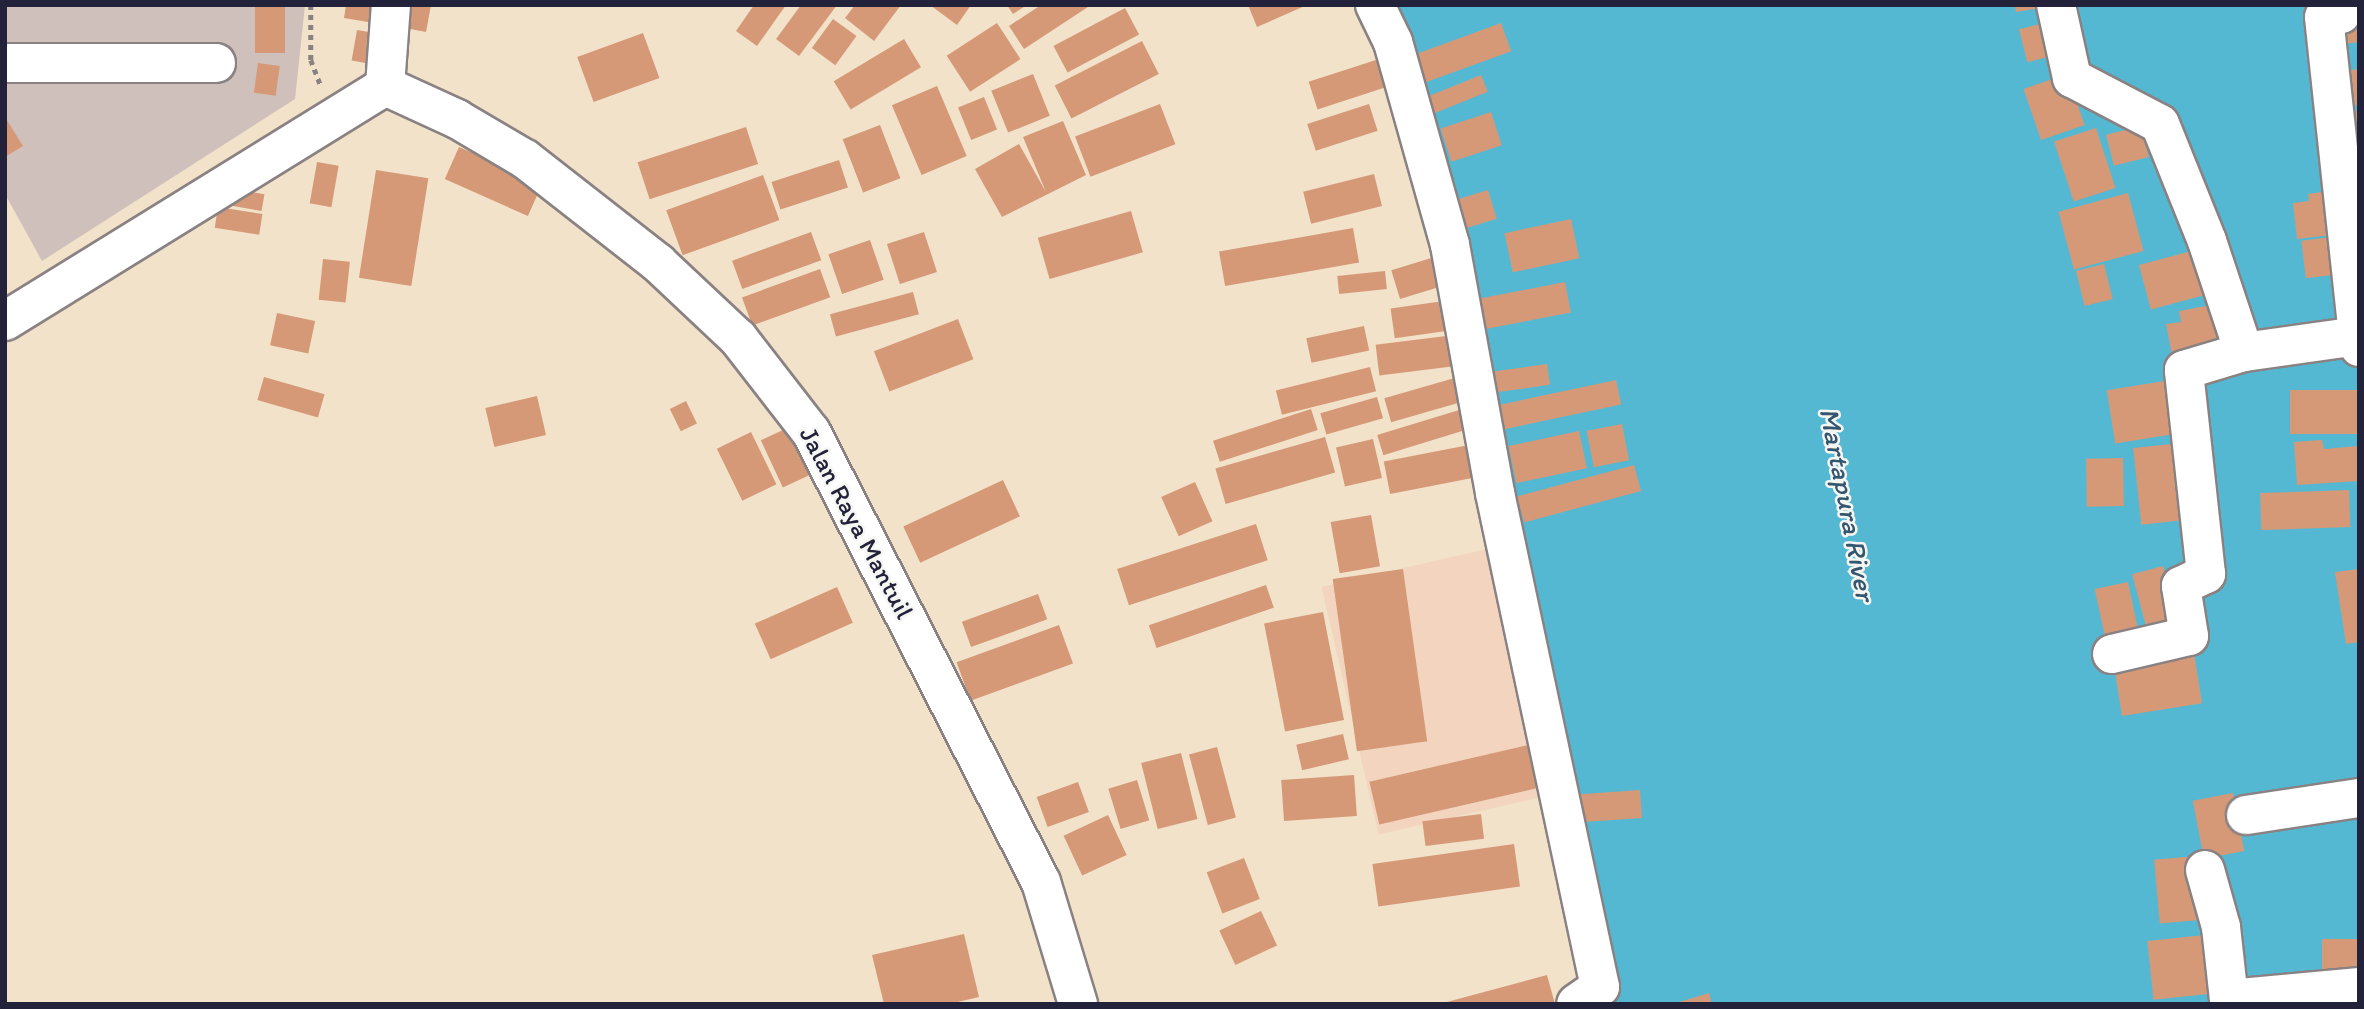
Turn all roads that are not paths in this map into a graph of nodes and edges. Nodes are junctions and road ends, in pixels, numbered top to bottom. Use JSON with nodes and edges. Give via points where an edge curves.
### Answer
{"nodes":[{"id":1,"x":391,"y":5,"type":"edge"},
{"id":2,"x":1375,"y":5,"type":"edge"},
{"id":3,"x":2056,"y":5,"type":"edge"},
{"id":4,"x":2341,"y":5,"type":"edge"},
{"id":5,"x":5,"y":63,"type":"edge"},
{"id":6,"x":216,"y":64,"type":"dead end"},
{"id":7,"x":385,"y":86,"type":"junction"},
{"id":8,"x":5,"y":321,"type":"edge"},
{"id":9,"x":2358,"y":342,"type":"edge"},
{"id":10,"x":2244,"y":352,"type":"junction"},
{"id":11,"x":2112,"y":654,"type":"dead end"},
{"id":12,"x":2359,"y":798,"type":"edge"},
{"id":13,"x":2246,"y":815,"type":"dead end"},
{"id":14,"x":2206,"y":870,"type":"dead end"},
{"id":15,"x":2359,"y":987,"type":"edge"},
{"id":16,"x":1078,"y":1004,"type":"edge"},
{"id":17,"x":1576,"y":1004,"type":"edge"}],
"edges":[{"from":1,"to":7,"type":"street"},
{"from":2,"to":17,"type":"street","via":[[1393,42],[1450,244],[1498,506],[1600,987]]},
{"from":3,"to":10,"type":"street","via":[[2072,78],[2160,124],[2207,241]]},
{"from":4,"to":9,"type":"street","via":[[2342,14],[2324,17]]},
{"from":5,"to":6,"type":"street"},
{"from":7,"to":8,"type":"street"},
{"from":7,"to":16,"type":"street","name":"Jalan Raya Mantuil","via":[[457,118],[525,159],[658,262],[738,338],[811,432],[1041,882]]},
{"from":9,"to":10,"type":"street"},
{"from":10,"to":11,"type":"street","via":[[2184,370],[2206,574],[2181,586],[2189,636]]},
{"from":12,"to":13,"type":"street"},
{"from":14,"to":15,"type":"street","via":[[2221,928],[2229,999]]}]}
